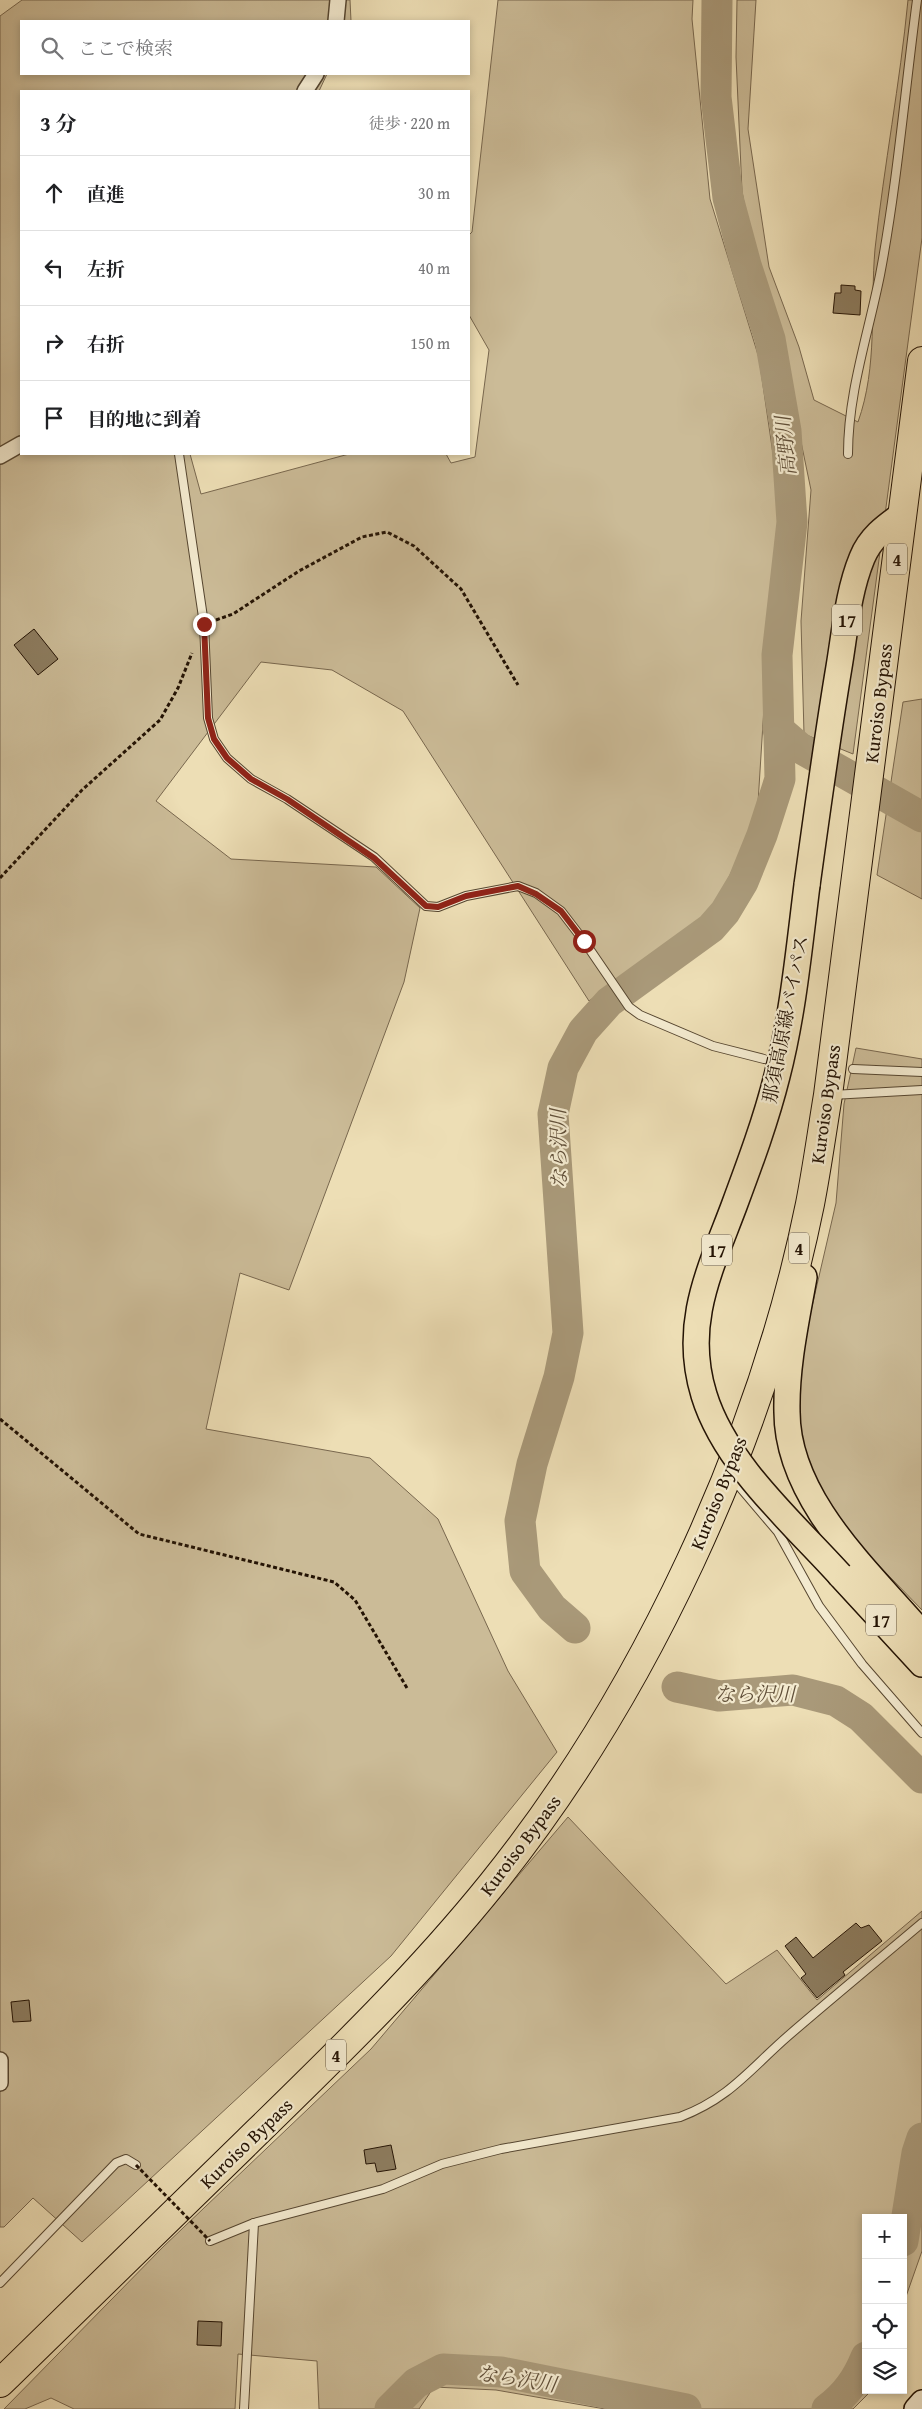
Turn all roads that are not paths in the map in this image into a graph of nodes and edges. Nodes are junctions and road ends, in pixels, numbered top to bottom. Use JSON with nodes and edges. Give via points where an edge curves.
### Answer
{"nodes":[{"id":1,"x":338,"y":0,"type":"edge"},
{"id":2,"x":917,"y":0,"type":"edge"},
{"id":3,"x":336,"y":20,"type":"edge"},
{"id":4,"x":315,"y":75,"type":"edge"},
{"id":5,"x":306,"y":90,"type":"edge"},
{"id":6,"x":922,"y":361,"type":"edge"},
{"id":7,"x":20,"y":445,"type":"edge"},
{"id":8,"x":848,"y":454,"type":"dead end"},
{"id":9,"x":179,"y":455,"type":"edge"},
{"id":10,"x":0,"y":456,"type":"edge"},
{"id":11,"x":902,"y":515,"type":"junction"},
{"id":12,"x":764,"y":1059,"type":"dead end"},
{"id":13,"x":853,"y":1069,"type":"dead end"},
{"id":14,"x":922,"y":1072,"type":"edge"},
{"id":15,"x":922,"y":1090,"type":"edge"},
{"id":16,"x":828,"y":1095,"type":"junction"},
{"id":17,"x":820,"y":1146,"type":"junction"},
{"id":18,"x":728,"y":1472,"type":"junction"},
{"id":19,"x":922,"y":1634,"type":"edge"},
{"id":20,"x":922,"y":1664,"type":"edge"},
{"id":21,"x":922,"y":1733,"type":"edge"},
{"id":22,"x":922,"y":1923,"type":"edge"},
{"id":23,"x":0,"y":2060,"type":"edge"},
{"id":24,"x":0,"y":2083,"type":"edge"},
{"id":25,"x":136,"y":2165,"type":"road end"},
{"id":26,"x":254,"y":2223,"type":"junction"},
{"id":27,"x":210,"y":2241,"type":"road end"},
{"id":28,"x":0,"y":2283,"type":"edge"},
{"id":29,"x":0,"y":2383,"type":"edge"},
{"id":30,"x":922,"y":2401,"type":"edge"},
{"id":31,"x":244,"y":2409,"type":"edge"},
{"id":32,"x":915,"y":2409,"type":"edge"}],
"edges":[{"from":1,"to":3,"type":"street"},
{"from":2,"to":8,"type":"lane","via":[[887,230],[848,426]]},
{"from":4,"to":5,"type":"street"},
{"from":6,"to":11,"type":"highway","name":"Kuroiso Bypass","number":"4"},
{"from":7,"to":10,"type":"street"},
{"from":9,"to":12,"type":"lane","via":[[204,624],[208,718],[214,739],[227,758],[251,779],[287,799],[374,858],[426,906],[438,907],[466,896],[518,886],[536,894],[561,911],[629,1007],[640,1015],[713,1046]]},
{"from":11,"to":16,"type":"highway","name":"Kuroiso Bypass","number":"4"},
{"from":11,"to":20,"type":"main road","name":"那須高原線バイパス","number":"17","bridge":true,"via":[[879,532],[862,558],[851,597],[819,799],[794,990],[778,1075],[752,1158],[708,1274],[699,1305],[696,1334],[703,1394],[727,1444],[770,1499]]},
{"from":13,"to":14,"type":"lane"},
{"from":15,"to":16,"type":"lane"},
{"from":16,"to":17,"type":"highway","name":"Kuroiso Bypass","number":"4"},
{"from":17,"to":18,"type":"highway","name":"Kuroiso Bypass","number":"4","via":[[781,1318]]},
{"from":17,"to":19,"type":"main road","number":"17","via":[[809,1252],[788,1369],[786,1414],[790,1444],[798,1472],[814,1503],[836,1534]]},
{"from":18,"to":21,"type":"lane","via":[[778,1532],[819,1606],[862,1664]]},
{"from":18,"to":29,"type":"highway","name":"Kuroiso Bypass","number":"4","via":[[686,1570],[646,1650],[561,1789],[494,1881],[362,2030]]},
{"from":22,"to":26,"type":"lane","via":[[723,2096],[704,2108],[680,2117],[501,2149],[442,2164],[383,2189]]},
{"from":23,"to":24,"type":"street"},
{"from":25,"to":28,"type":"lane","via":[[126,2159],[116,2164]]},
{"from":26,"to":27,"type":"lane"},
{"from":26,"to":31,"type":"lane"},
{"from":30,"to":32,"type":"main road"}]}
